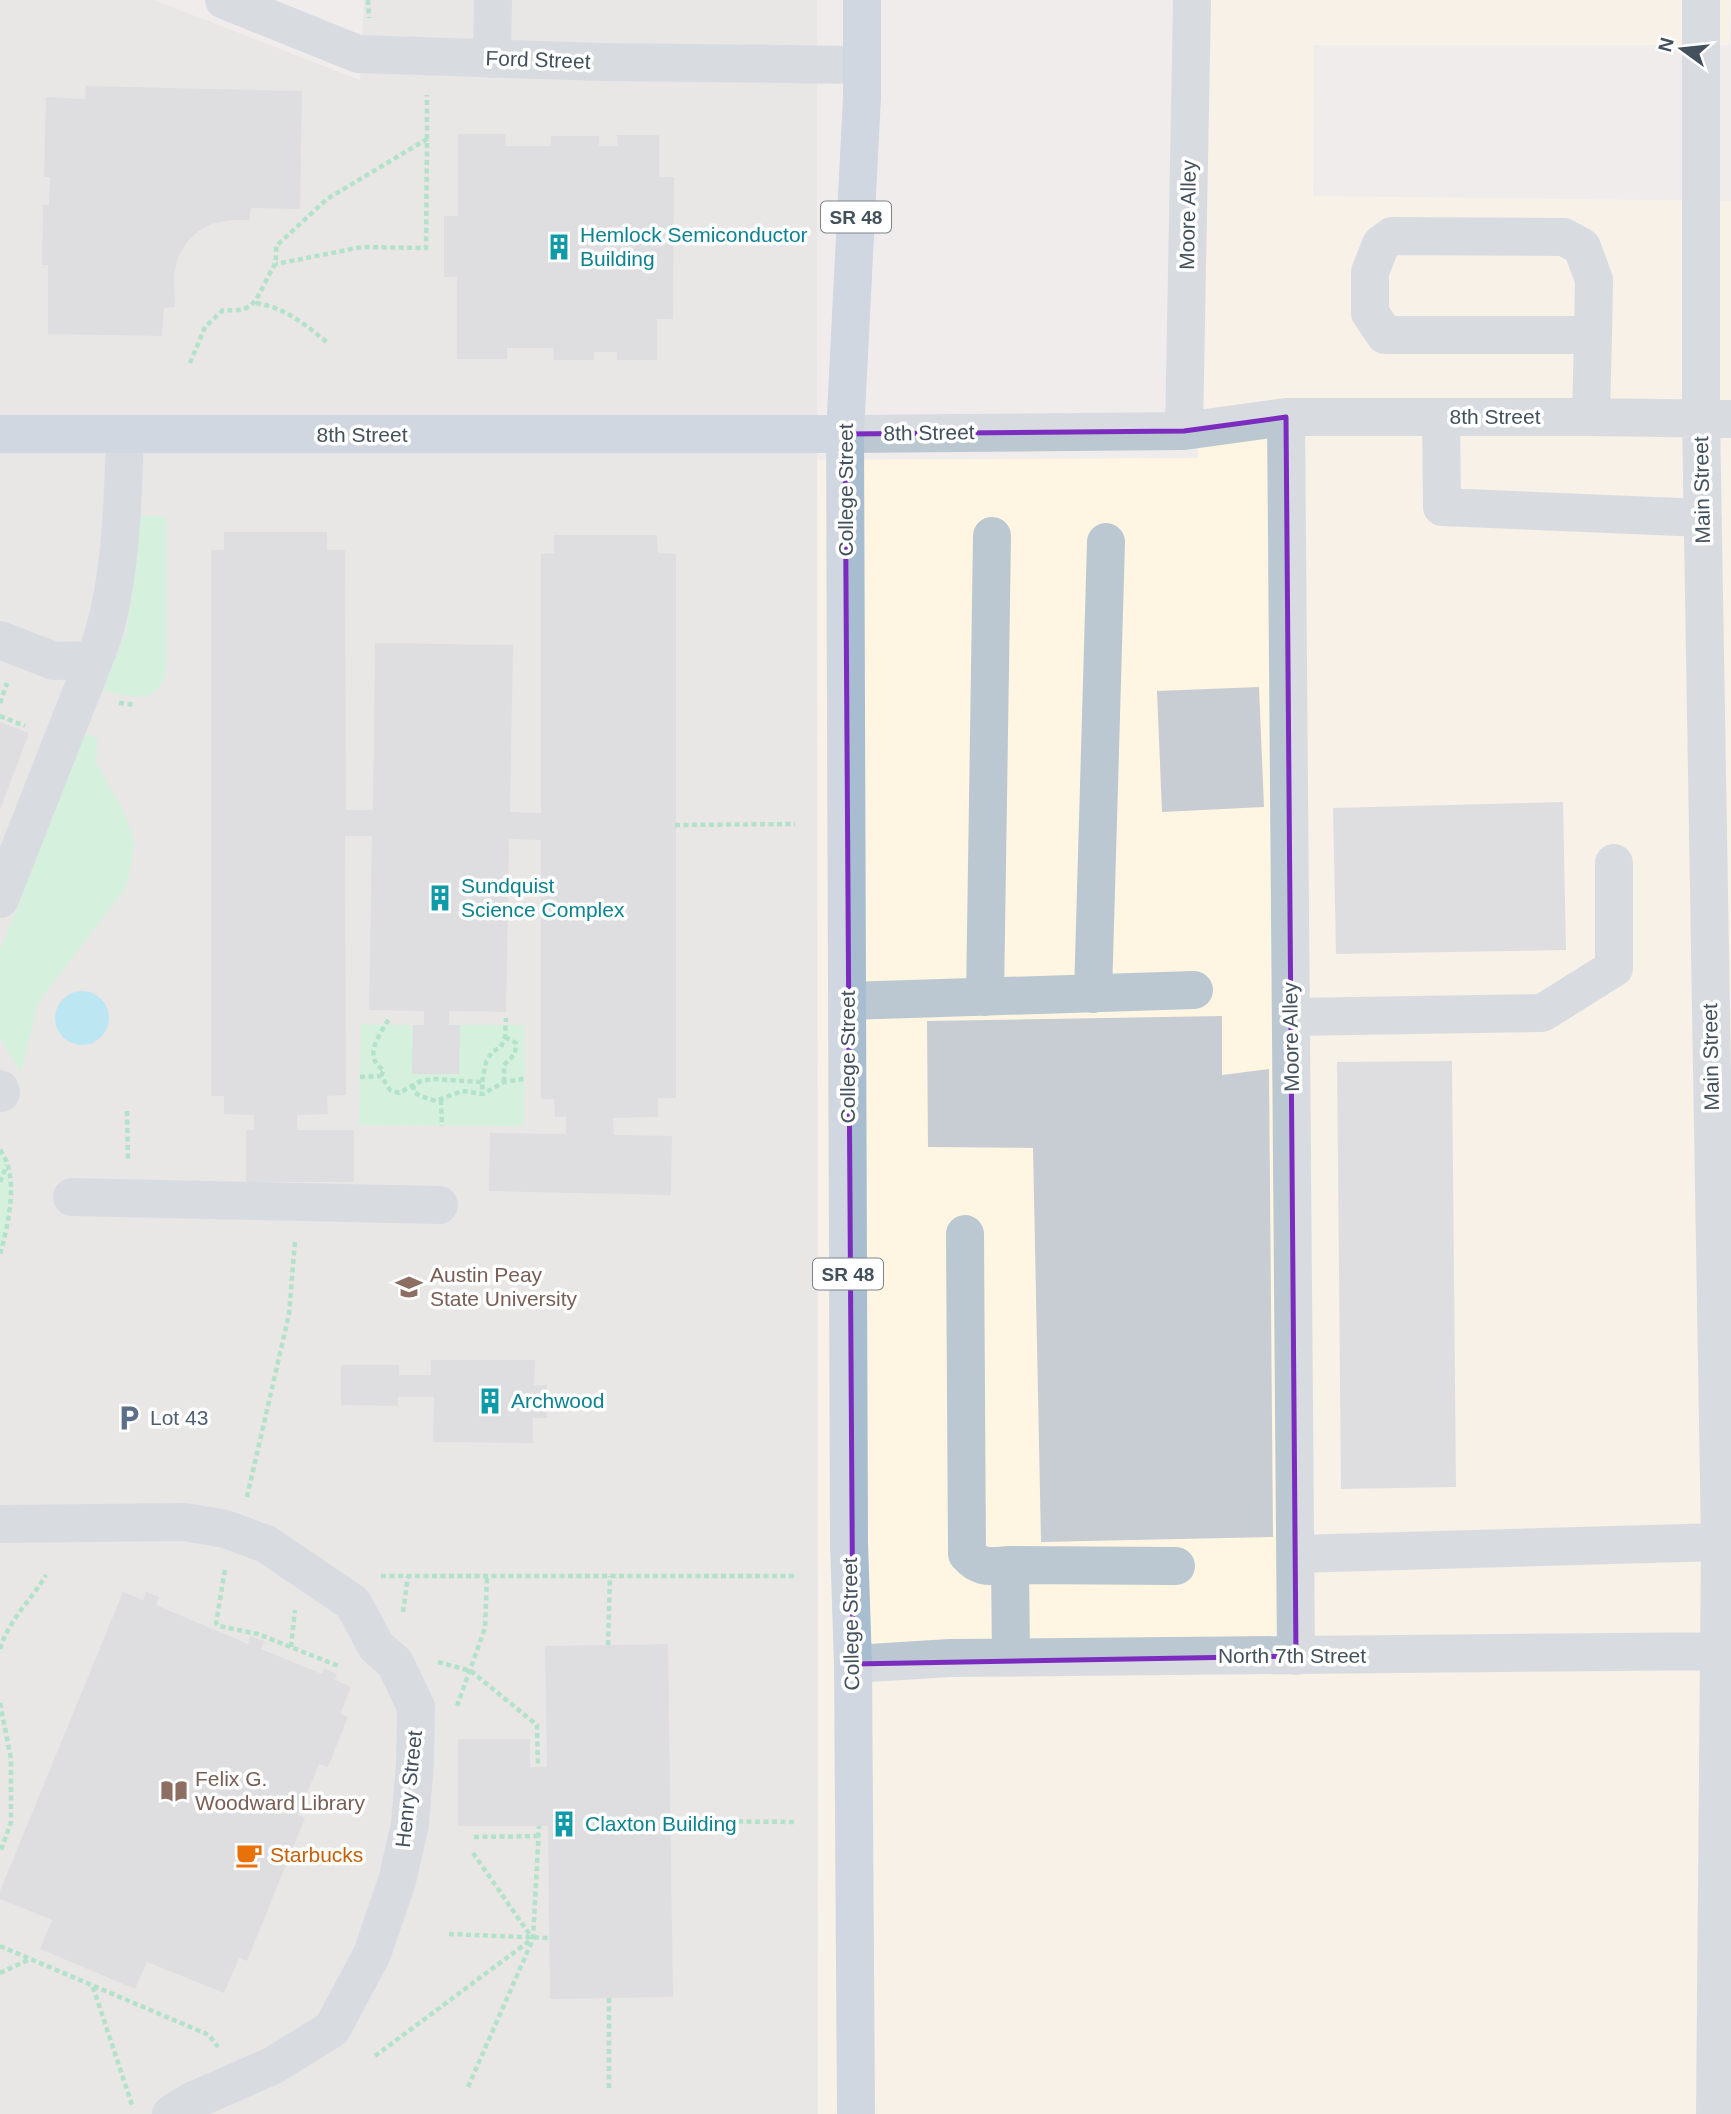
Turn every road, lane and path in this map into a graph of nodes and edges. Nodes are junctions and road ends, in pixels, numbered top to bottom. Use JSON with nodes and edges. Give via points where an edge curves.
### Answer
{"nodes":[{"id":1,"x":224,"y":0,"type":"edge"},
{"id":2,"x":494,"y":0,"type":"edge"},
{"id":3,"x":862,"y":0,"type":"edge"},
{"id":4,"x":1192,"y":0,"type":"edge"},
{"id":5,"x":1701,"y":0,"type":"edge"},
{"id":6,"x":492,"y":59,"type":"junction"},
{"id":7,"x":862,"y":65,"type":"junction"},
{"id":8,"x":1716,"y":74,"type":"edge"},
{"id":9,"x":276,"y":264,"type":"junction"},
{"id":10,"x":256,"y":303,"type":"junction"},
{"id":11,"x":1593,"y":335,"type":"junction"},
{"id":12,"x":329,"y":344,"type":"dead end"},
{"id":13,"x":190,"y":363,"type":"dead end"},
{"id":14,"x":1286,"y":417,"type":"junction"},
{"id":15,"x":1441,"y":417,"type":"junction"},
{"id":16,"x":1591,"y":417,"type":"junction"},
{"id":17,"x":1716,"y":419,"type":"edge"},
{"id":18,"x":1184,"y":431,"type":"junction"},
{"id":19,"x":0,"y":433,"type":"edge"},
{"id":20,"x":125,"y":433,"type":"junction"},
{"id":21,"x":845,"y":434,"type":"junction"},
{"id":22,"x":1703,"y":518,"type":"junction"},
{"id":23,"x":992,"y":536,"type":"dead end"},
{"id":24,"x":1106,"y":542,"type":"dead end"},
{"id":25,"x":0,"y":640,"type":"edge"},
{"id":26,"x":94,"y":660,"type":"junction"},
{"id":27,"x":1719,"y":771,"type":"edge"},
{"id":28,"x":795,"y":824,"type":"dead end"},
{"id":29,"x":676,"y":825,"type":"dead end"},
{"id":30,"x":1614,"y":863,"type":"dead end"},
{"id":31,"x":0,"y":899,"type":"edge"},
{"id":32,"x":1194,"y":990,"type":"dead end"},
{"id":33,"x":1093,"y":994,"type":"junction"},
{"id":34,"x":985,"y":997,"type":"junction"},
{"id":35,"x":847,"y":1001,"type":"junction"},
{"id":36,"x":390,"y":1017,"type":"dead end"},
{"id":37,"x":1291,"y":1017,"type":"junction"},
{"id":38,"x":506,"y":1018,"type":"dead end"},
{"id":39,"x":505,"y":1037,"type":"junction"},
{"id":40,"x":381,"y":1076,"type":"junction"},
{"id":41,"x":360,"y":1077,"type":"dead end"},
{"id":42,"x":524,"y":1079,"type":"dead end"},
{"id":43,"x":505,"y":1082,"type":"junction"},
{"id":44,"x":482,"y":1083,"type":"junction"},
{"id":45,"x":413,"y":1085,"type":"junction"},
{"id":46,"x":483,"y":1094,"type":"junction"},
{"id":47,"x":441,"y":1100,"type":"junction"},
{"id":48,"x":127,"y":1111,"type":"dead end"},
{"id":49,"x":442,"y":1126,"type":"dead end"},
{"id":50,"x":0,"y":1150,"type":"edge"},
{"id":51,"x":8,"y":1161,"type":"junction"},
{"id":52,"x":0,"y":1182,"type":"edge"},
{"id":53,"x":72,"y":1197,"type":"dead end"},
{"id":54,"x":128,"y":1199,"type":"junction"},
{"id":55,"x":439,"y":1205,"type":"dead end"},
{"id":56,"x":965,"y":1234,"type":"dead end"},
{"id":57,"x":295,"y":1237,"type":"dead end"},
{"id":58,"x":0,"y":1254,"type":"edge"},
{"id":59,"x":247,"y":1498,"type":"dead end"},
{"id":60,"x":0,"y":1524,"type":"edge"},
{"id":61,"x":1296,"y":1554,"type":"junction"},
{"id":62,"x":227,"y":1557,"type":"dead end"},
{"id":63,"x":1723,"y":1561,"type":"edge"},
{"id":64,"x":1010,"y":1565,"type":"junction"},
{"id":65,"x":1175,"y":1566,"type":"dead end"},
{"id":66,"x":46,"y":1575,"type":"dead end"},
{"id":67,"x":371,"y":1576,"type":"dead end"},
{"id":68,"x":408,"y":1576,"type":"junction"},
{"id":69,"x":487,"y":1576,"type":"junction"},
{"id":70,"x":610,"y":1576,"type":"junction"},
{"id":71,"x":797,"y":1576,"type":"dead end"},
{"id":72,"x":297,"y":1599,"type":"dead end"},
{"id":73,"x":403,"y":1614,"type":"dead end"},
{"id":74,"x":608,"y":1646,"type":"dead end"},
{"id":75,"x":290,"y":1647,"type":"junction"},
{"id":76,"x":0,"y":1649,"type":"edge"},
{"id":77,"x":1725,"y":1651,"type":"edge"},
{"id":78,"x":1296,"y":1656,"type":"junction"},
{"id":79,"x":1011,"y":1658,"type":"junction"},
{"id":80,"x":433,"y":1661,"type":"dead end"},
{"id":81,"x":853,"y":1664,"type":"junction"},
{"id":82,"x":350,"y":1670,"type":"dead end"},
{"id":83,"x":471,"y":1671,"type":"junction"},
{"id":84,"x":0,"y":1703,"type":"edge"},
{"id":85,"x":456,"y":1708,"type":"dead end"},
{"id":86,"x":538,"y":1767,"type":"dead end"},
{"id":87,"x":670,"y":1821,"type":"dead end"},
{"id":88,"x":797,"y":1822,"type":"dead end"},
{"id":89,"x":540,"y":1826,"type":"dead end"},
{"id":90,"x":540,"y":1836,"type":"junction"},
{"id":91,"x":474,"y":1837,"type":"dead end"},
{"id":92,"x":0,"y":1853,"type":"edge"},
{"id":93,"x":473,"y":1853,"type":"dead end"},
{"id":94,"x":449,"y":1934,"type":"dead end"},
{"id":95,"x":549,"y":1938,"type":"dead end"},
{"id":96,"x":533,"y":1939,"type":"junction"},
{"id":97,"x":0,"y":1946,"type":"edge"},
{"id":98,"x":31,"y":1959,"type":"junction"},
{"id":99,"x":0,"y":1973,"type":"edge"},
{"id":100,"x":93,"y":1986,"type":"junction"},
{"id":101,"x":609,"y":1998,"type":"dead end"},
{"id":102,"x":218,"y":2048,"type":"dead end"},
{"id":103,"x":375,"y":2056,"type":"dead end"},
{"id":104,"x":468,"y":2087,"type":"dead end"},
{"id":105,"x":609,"y":2088,"type":"dead end"},
{"id":106,"x":182,"y":2107,"type":"edge"},
{"id":107,"x":133,"y":2109,"type":"dead end"},
{"id":108,"x":856,"y":2114,"type":"edge"},
{"id":109,"x":1715,"y":2114,"type":"edge"}],
"edges":[{"from":1,"to":6,"type":"street","name":"Ford Street","via":[[358,54]]},
{"from":2,"to":6,"type":"street"},
{"from":3,"to":7,"type":"main road","name":"College Street","number":"SR 48"},
{"from":4,"to":18,"type":"street","name":"Moore Alley"},
{"from":5,"to":8,"type":"street","name":"Main Street"},
{"from":6,"to":7,"type":"street","name":"Ford Street"},
{"from":7,"to":21,"type":"main road","name":"College Street","number":"SR 48"},
{"from":8,"to":17,"type":"street","name":"Main Street"},
{"from":9,"to":9,"type":"path","via":[[362,247],[426,248],[427,139],[327,199],[276,246]]},
{"from":9,"to":10,"type":"path"},
{"from":10,"to":12,"type":"path","via":[[284,311]]},
{"from":10,"to":13,"type":"path","via":[[242,311],[223,310],[205,327]]},
{"from":11,"to":11,"type":"street","via":[[1594,280],[1582,247],[1563,237],[1392,236],[1381,244],[1370,272],[1370,313],[1385,335]]},
{"from":11,"to":16,"type":"street"},
{"from":14,"to":15,"type":"street","name":"8th Street"},
{"from":14,"to":18,"type":"street","name":"8th Street"},
{"from":14,"to":37,"type":"street","name":"Moore Alley"},
{"from":15,"to":16,"type":"street","name":"8th Street"},
{"from":15,"to":22,"type":"street","via":[[1442,507]]},
{"from":16,"to":17,"type":"street","name":"8th Street"},
{"from":17,"to":22,"type":"street","name":"Main Street"},
{"from":18,"to":21,"type":"street","name":"8th Street"},
{"from":19,"to":20,"type":"main road","name":"8th Street"},
{"from":20,"to":21,"type":"main road","name":"8th Street"},
{"from":20,"to":26,"type":"street","via":[[117,563],[103,640]]},
{"from":21,"to":35,"type":"main road","name":"College Street","number":"SR 48"},
{"from":22,"to":27,"type":"street","name":"Main Street"},
{"from":23,"to":34,"type":"street"},
{"from":24,"to":33,"type":"street"},
{"from":25,"to":26,"type":"street","via":[[54,661]]},
{"from":26,"to":31,"type":"street"},
{"from":27,"to":63,"type":"street","name":"Main Street"},
{"from":28,"to":29,"type":"path"},
{"from":30,"to":37,"type":"street","via":[[1614,968],[1542,1013]]},
{"from":32,"to":33,"type":"street"},
{"from":33,"to":34,"type":"street"},
{"from":34,"to":35,"type":"street"},
{"from":35,"to":81,"type":"main road","name":"College Street","number":"SR 48"},
{"from":36,"to":40,"type":"path","via":[[373,1050],[373,1060],[384,1070]]},
{"from":37,"to":61,"type":"street","name":"Moore Alley"},
{"from":38,"to":39,"type":"path"},
{"from":39,"to":43,"type":"path","via":[[516,1043],[515,1054],[504,1065]]},
{"from":39,"to":44,"type":"path","via":[[486,1062]]},
{"from":40,"to":41,"type":"path"},
{"from":40,"to":45,"type":"path","via":[[390,1090],[398,1093]]},
{"from":42,"to":43,"type":"path"},
{"from":43,"to":46,"type":"path"},
{"from":44,"to":45,"type":"path","via":[[444,1079]]},
{"from":44,"to":46,"type":"path"},
{"from":45,"to":47,"type":"path","via":[[420,1097]]},
{"from":46,"to":47,"type":"path","via":[[462,1091]]},
{"from":47,"to":49,"type":"path"},
{"from":48,"to":54,"type":"path"},
{"from":50,"to":51,"type":"path"},
{"from":51,"to":52,"type":"path"},
{"from":51,"to":58,"type":"path","via":[[10,1217]]},
{"from":53,"to":54,"type":"street"},
{"from":54,"to":55,"type":"street"},
{"from":56,"to":64,"type":"street","via":[[968,1554],[976,1564]]},
{"from":57,"to":59,"type":"path","via":[[289,1314]]},
{"from":60,"to":106,"type":"street","name":"Henry Street","via":[[185,1522],[225,1529],[266,1544],[353,1603],[376,1646],[395,1663],[416,1707],[411,1825],[397,1881],[372,1954],[332,2029],[272,2066]]},
{"from":61,"to":63,"type":"street"},
{"from":61,"to":78,"type":"street","name":"Moore Alley"},
{"from":62,"to":75,"type":"path","via":[[216,1623]]},
{"from":63,"to":77,"type":"street","name":"Main Street"},
{"from":64,"to":65,"type":"street"},
{"from":64,"to":79,"type":"street"},
{"from":66,"to":76,"type":"path","via":[[13,1619]]},
{"from":67,"to":68,"type":"path"},
{"from":68,"to":69,"type":"path"},
{"from":68,"to":73,"type":"path"},
{"from":69,"to":70,"type":"path"},
{"from":69,"to":83,"type":"path","via":[[485,1628]]},
{"from":70,"to":71,"type":"path"},
{"from":70,"to":74,"type":"path"},
{"from":72,"to":75,"type":"path"},
{"from":75,"to":82,"type":"path"},
{"from":77,"to":78,"type":"street","name":"North 7th Street"},
{"from":77,"to":109,"type":"street","name":"Main Street"},
{"from":78,"to":79,"type":"street","name":"North 7th Street"},
{"from":79,"to":81,"type":"street","name":"North 7th Street"},
{"from":80,"to":83,"type":"path"},
{"from":81,"to":108,"type":"main road","name":"College Street","number":"SR 48"},
{"from":83,"to":85,"type":"path"},
{"from":83,"to":86,"type":"path","via":[[537,1725]]},
{"from":84,"to":92,"type":"path","via":[[11,1759],[11,1822]]},
{"from":87,"to":88,"type":"path"},
{"from":89,"to":90,"type":"path"},
{"from":90,"to":91,"type":"path"},
{"from":90,"to":96,"type":"path"},
{"from":93,"to":96,"type":"path"},
{"from":94,"to":96,"type":"path"},
{"from":95,"to":96,"type":"path"},
{"from":96,"to":103,"type":"path"},
{"from":96,"to":104,"type":"path"},
{"from":97,"to":98,"type":"path"},
{"from":98,"to":99,"type":"path"},
{"from":98,"to":100,"type":"path"},
{"from":100,"to":102,"type":"path","via":[[209,2035]]},
{"from":100,"to":107,"type":"path"},
{"from":101,"to":105,"type":"path"}]}
